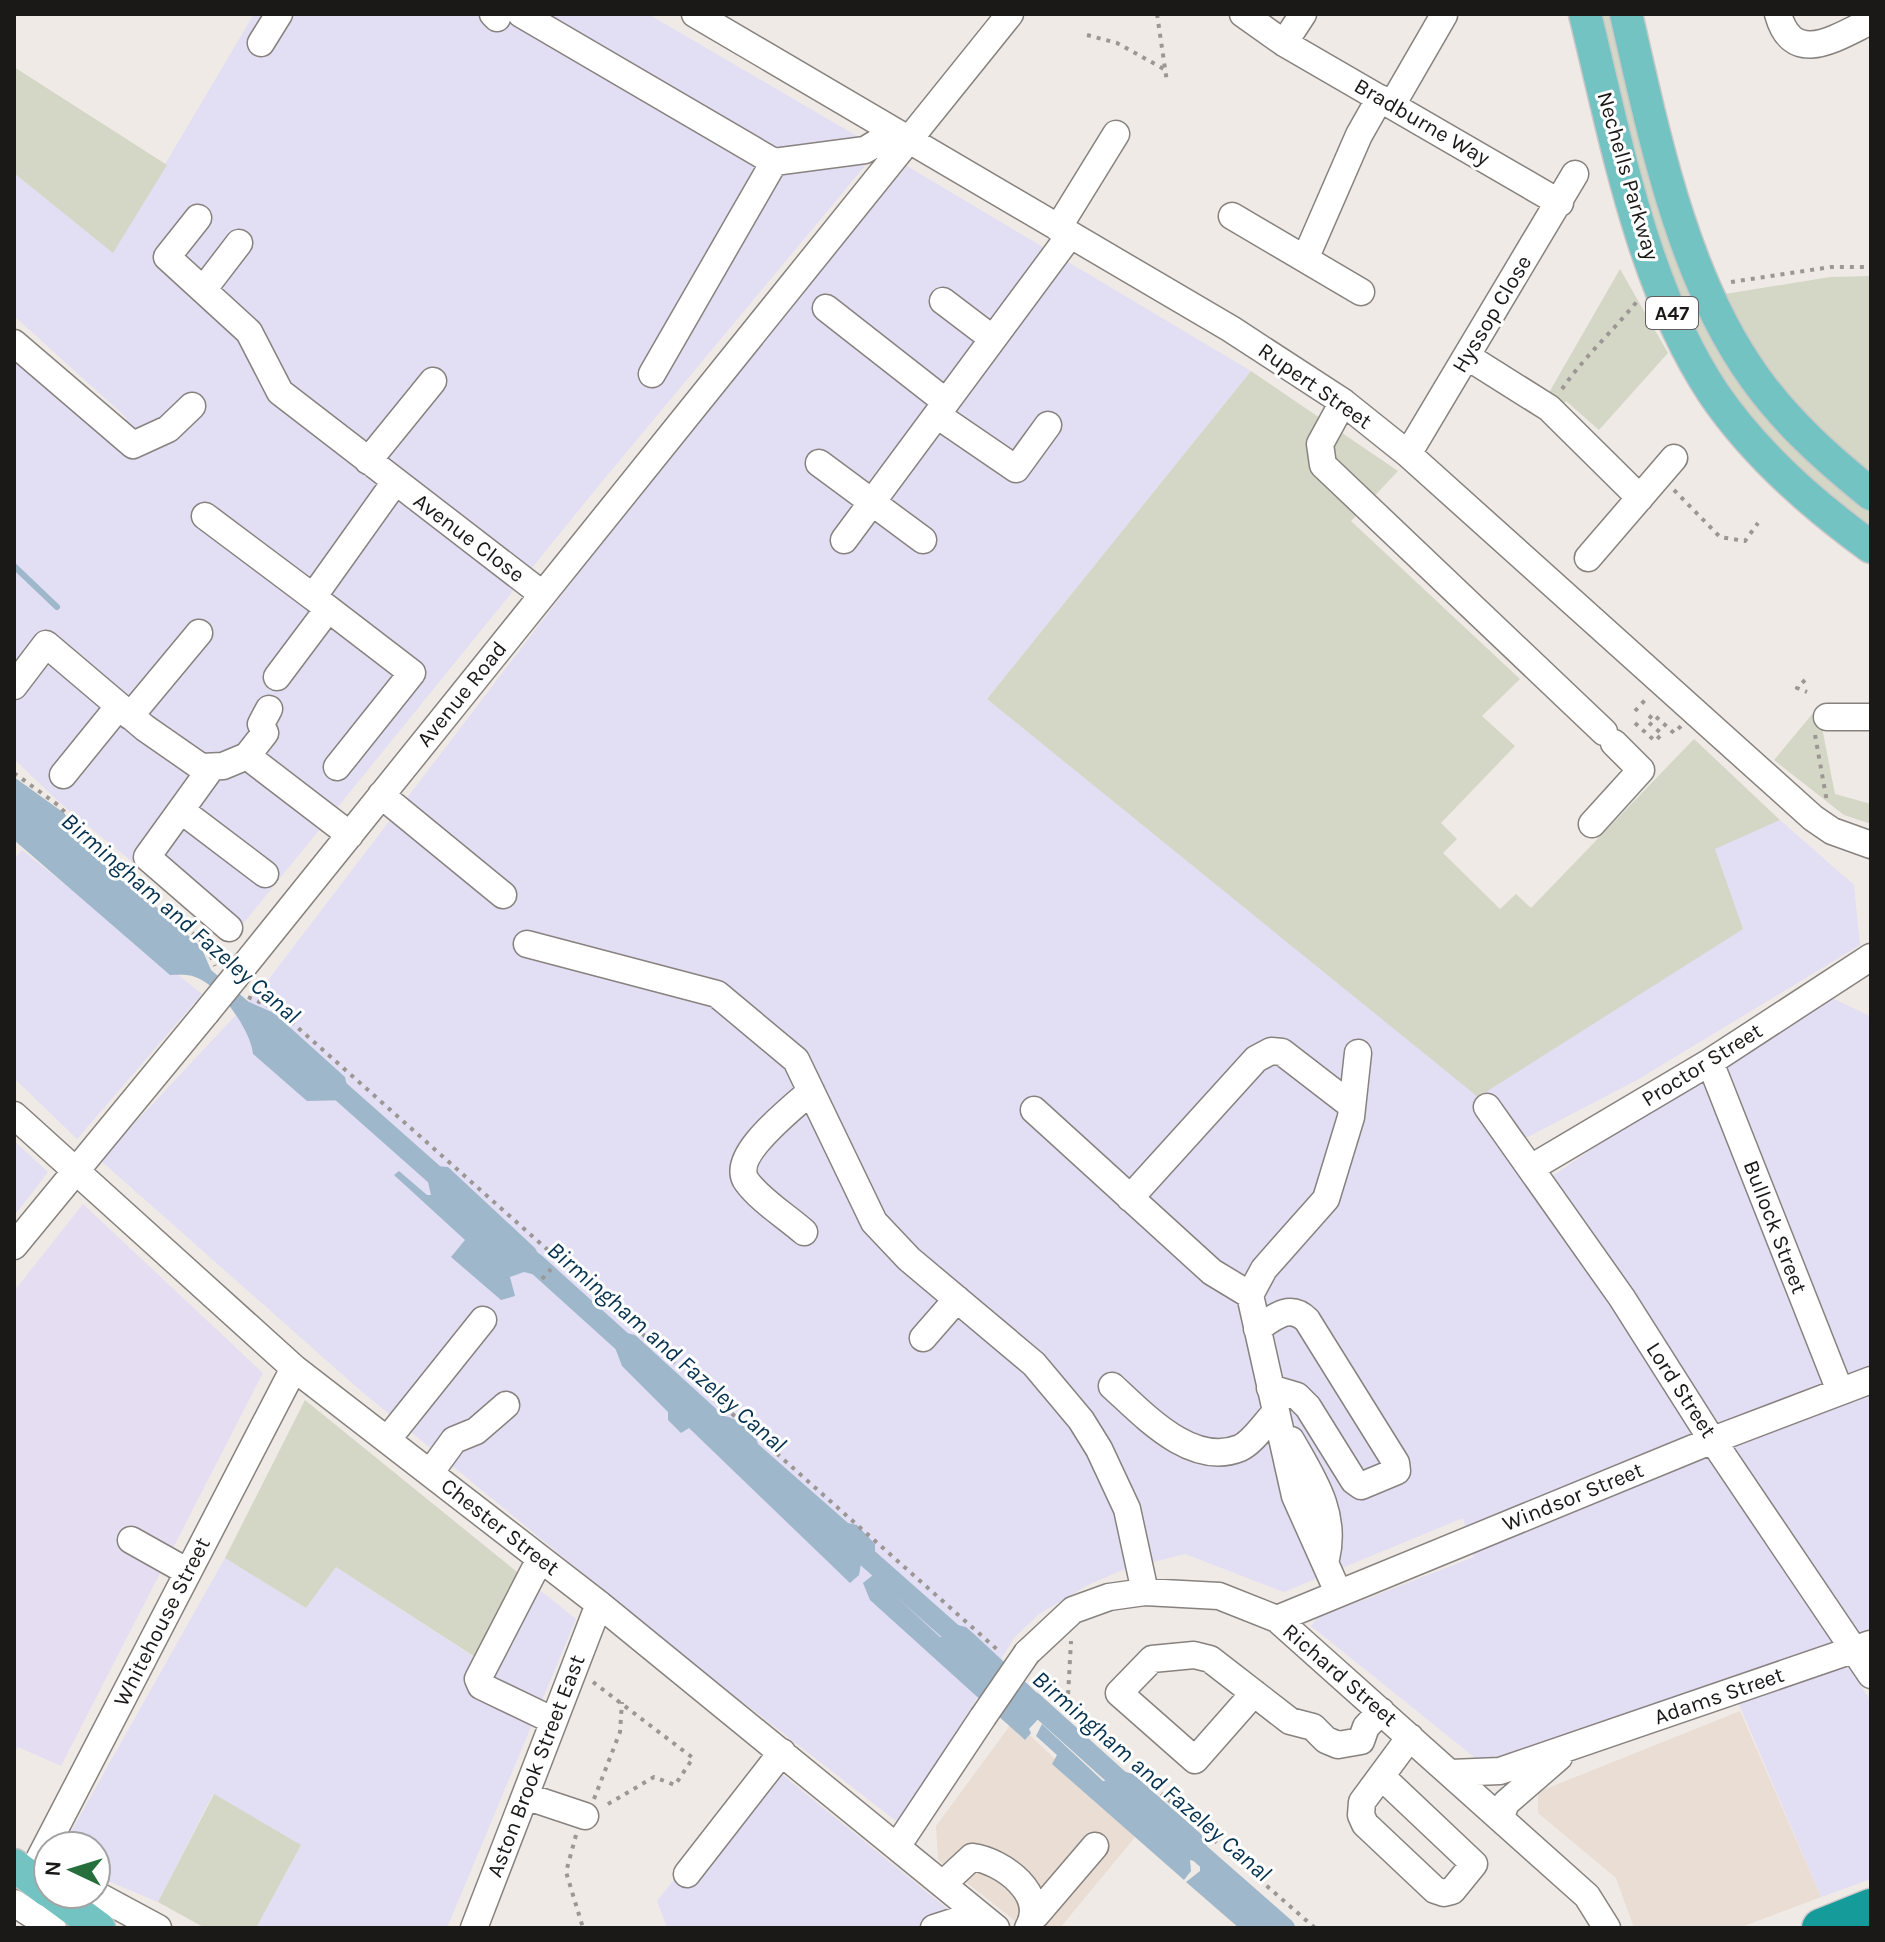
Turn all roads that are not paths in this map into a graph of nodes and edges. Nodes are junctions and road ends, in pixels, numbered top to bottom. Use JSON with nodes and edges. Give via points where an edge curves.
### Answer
{"nodes":[{"id":1,"x":279,"y":14,"type":"edge"},
{"id":2,"x":695,"y":14,"type":"edge"},
{"id":3,"x":1010,"y":14,"type":"edge"},
{"id":4,"x":1243,"y":14,"type":"edge"},
{"id":5,"x":1303,"y":14,"type":"edge"},
{"id":6,"x":1585,"y":14,"type":"edge"},
{"id":7,"x":1626,"y":14,"type":"edge"},
{"id":8,"x":1778,"y":14,"type":"edge"},
{"id":9,"x":504,"y":15,"type":"edge"},
{"id":10,"x":1444,"y":15,"type":"edge"},
{"id":11,"x":1871,"y":21,"type":"edge"},
{"id":12,"x":261,"y":43,"type":"dead end"},
{"id":13,"x":1284,"y":43,"type":"junction"},
{"id":14,"x":542,"y":45,"type":"dead end"},
{"id":15,"x":587,"y":52,"type":"junction"},
{"id":16,"x":1386,"y":101,"type":"junction"},
{"id":17,"x":1116,"y":134,"type":"dead end"},
{"id":18,"x":900,"y":137,"type":"junction"},
{"id":19,"x":774,"y":162,"type":"junction"},
{"id":20,"x":1575,"y":174,"type":"dead end"},
{"id":21,"x":1560,"y":203,"type":"junction"},
{"id":22,"x":1232,"y":216,"type":"dead end"},
{"id":23,"x":198,"y":218,"type":"dead end"},
{"id":24,"x":1064,"y":232,"type":"junction"},
{"id":25,"x":239,"y":243,"type":"dead end"},
{"id":26,"x":1305,"y":259,"type":"junction"},
{"id":27,"x":203,"y":290,"type":"junction"},
{"id":28,"x":1361,"y":292,"type":"dead end"},
{"id":29,"x":943,"y":301,"type":"dead end"},
{"id":30,"x":826,"y":308,"type":"dead end"},
{"id":31,"x":993,"y":339,"type":"junction"},
{"id":32,"x":14,"y":343,"type":"edge"},
{"id":33,"x":1468,"y":357,"type":"junction"},
{"id":34,"x":652,"y":374,"type":"dead end"},
{"id":35,"x":433,"y":381,"type":"dead end"},
{"id":36,"x":1343,"y":402,"type":"junction"},
{"id":37,"x":192,"y":406,"type":"dead end"},
{"id":38,"x":942,"y":408,"type":"junction"},
{"id":39,"x":1048,"y":425,"type":"dead end"},
{"id":40,"x":1408,"y":454,"type":"junction"},
{"id":41,"x":368,"y":461,"type":"junction"},
{"id":42,"x":819,"y":463,"type":"dead end"},
{"id":43,"x":1667,"y":467,"type":"road end"},
{"id":44,"x":395,"y":482,"type":"junction"},
{"id":45,"x":1871,"y":494,"type":"edge"},
{"id":46,"x":1640,"y":498,"type":"junction"},
{"id":47,"x":872,"y":502,"type":"junction"},
{"id":48,"x":205,"y":516,"type":"dead end"},
{"id":49,"x":844,"y":540,"type":"dead end"},
{"id":50,"x":923,"y":540,"type":"dead end"},
{"id":51,"x":1871,"y":547,"type":"edge"},
{"id":52,"x":1588,"y":558,"type":"dead end"},
{"id":53,"x":542,"y":594,"type":"junction"},
{"id":54,"x":320,"y":603,"type":"junction"},
{"id":55,"x":199,"y":633,"type":"dead end"},
{"id":56,"x":277,"y":677,"type":"dead end"},
{"id":57,"x":14,"y":686,"type":"edge"},
{"id":58,"x":269,"y":709,"type":"dead end"},
{"id":59,"x":125,"y":711,"type":"junction"},
{"id":60,"x":1871,"y":717,"type":"edge"},
{"id":61,"x":1820,"y":719,"type":"road end"},
{"id":62,"x":247,"y":756,"type":"junction"},
{"id":63,"x":212,"y":767,"type":"junction"},
{"id":64,"x":337,"y":767,"type":"dead end"},
{"id":65,"x":63,"y":775,"type":"dead end"},
{"id":66,"x":381,"y":795,"type":"junction"},
{"id":67,"x":182,"y":811,"type":"junction"},
{"id":68,"x":1592,"y":824,"type":"dead end"},
{"id":69,"x":350,"y":835,"type":"junction"},
{"id":70,"x":1871,"y":845,"type":"edge"},
{"id":71,"x":265,"y":874,"type":"dead end"},
{"id":72,"x":503,"y":895,"type":"dead end"},
{"id":73,"x":222,"y":937,"type":"road end"},
{"id":74,"x":527,"y":944,"type":"dead end"},
{"id":75,"x":1871,"y":957,"type":"edge"},
{"id":76,"x":1358,"y":1053,"type":"dead end"},
{"id":77,"x":1710,"y":1062,"type":"junction"},
{"id":78,"x":811,"y":1091,"type":"junction"},
{"id":79,"x":1352,"y":1106,"type":"junction"},
{"id":80,"x":1487,"y":1107,"type":"dead end"},
{"id":81,"x":1034,"y":1110,"type":"dead end"},
{"id":82,"x":14,"y":1115,"type":"edge"},
{"id":83,"x":1531,"y":1168,"type":"junction"},
{"id":84,"x":72,"y":1171,"type":"junction"},
{"id":85,"x":1130,"y":1198,"type":"junction"},
{"id":86,"x":804,"y":1232,"type":"dead end"},
{"id":87,"x":14,"y":1246,"type":"edge"},
{"id":88,"x":1250,"y":1295,"type":"junction"},
{"id":89,"x":957,"y":1299,"type":"junction"},
{"id":90,"x":483,"y":1320,"type":"dead end"},
{"id":91,"x":1257,"y":1329,"type":"junction"},
{"id":92,"x":923,"y":1338,"type":"dead end"},
{"id":93,"x":294,"y":1368,"type":"junction"},
{"id":94,"x":1871,"y":1380,"type":"edge"},
{"id":95,"x":1112,"y":1386,"type":"dead end"},
{"id":96,"x":1840,"y":1391,"type":"junction"},
{"id":97,"x":1273,"y":1400,"type":"junction"},
{"id":98,"x":506,"y":1405,"type":"dead end"},
{"id":99,"x":387,"y":1440,"type":"junction"},
{"id":100,"x":1713,"y":1440,"type":"junction"},
{"id":101,"x":430,"y":1473,"type":"junction"},
{"id":102,"x":131,"y":1540,"type":"dead end"},
{"id":103,"x":540,"y":1559,"type":"junction"},
{"id":104,"x":188,"y":1572,"type":"junction"},
{"id":105,"x":1145,"y":1592,"type":"junction"},
{"id":106,"x":1338,"y":1592,"type":"junction"},
{"id":107,"x":599,"y":1604,"type":"junction"},
{"id":108,"x":1277,"y":1619,"type":"junction"},
{"id":109,"x":1862,"y":1646,"type":"edge"},
{"id":110,"x":1871,"y":1675,"type":"edge"},
{"id":111,"x":1254,"y":1693,"type":"junction"},
{"id":112,"x":1374,"y":1719,"type":"junction"},
{"id":113,"x":554,"y":1721,"type":"junction"},
{"id":114,"x":1410,"y":1737,"type":"junction"},
{"id":115,"x":1567,"y":1750,"type":"junction"},
{"id":116,"x":782,"y":1752,"type":"junction"},
{"id":117,"x":1451,"y":1773,"type":"junction"},
{"id":118,"x":1489,"y":1773,"type":"junction"},
{"id":119,"x":1382,"y":1777,"type":"junction"},
{"id":120,"x":525,"y":1796,"type":"junction"},
{"id":121,"x":1498,"y":1814,"type":"junction"},
{"id":122,"x":586,"y":1823,"type":"road end"},
{"id":123,"x":61,"y":1830,"type":"edge"},
{"id":124,"x":898,"y":1845,"type":"junction"},
{"id":125,"x":1095,"y":1846,"type":"dead end"},
{"id":126,"x":687,"y":1874,"type":"dead end"},
{"id":127,"x":943,"y":1884,"type":"junction"},
{"id":128,"x":112,"y":1903,"type":"edge"},
{"id":129,"x":1871,"y":1908,"type":"edge"},
{"id":130,"x":72,"y":1910,"type":"edge"},
{"id":131,"x":987,"y":1921,"type":"edge"},
{"id":132,"x":1032,"y":1921,"type":"edge"},
{"id":133,"x":99,"y":1928,"type":"edge"},
{"id":134,"x":158,"y":1928,"type":"edge"},
{"id":135,"x":474,"y":1928,"type":"edge"},
{"id":136,"x":934,"y":1928,"type":"edge"},
{"id":137,"x":1607,"y":1928,"type":"edge"},
{"id":138,"x":1821,"y":1928,"type":"edge"}],
"edges":[{"from":1,"to":12,"type":"street"},
{"from":2,"to":18,"type":"street","name":"Rupert Street"},
{"from":3,"to":18,"type":"street","name":"Avenue Road"},
{"from":4,"to":13,"type":"street","name":"Bradburne Way"},
{"from":5,"to":13,"type":"street"},
{"from":6,"to":51,"type":"main road","name":"Nechells Parkway","number":"A47","via":[[1648,253],[1690,351],[1736,422],[1798,489]]},
{"from":7,"to":45,"type":"main road","name":"Nechells Parkway","number":"A47","via":[[1679,217],[1720,320],[1778,408]]},
{"from":8,"to":11,"type":"street","via":[[1783,32],[1804,44],[1822,45]]},
{"from":9,"to":15,"type":"street"},
{"from":10,"to":16,"type":"street"},
{"from":13,"to":16,"type":"street","name":"Bradburne Way"},
{"from":14,"to":15,"type":"street"},
{"from":15,"to":19,"type":"street"},
{"from":16,"to":21,"type":"street","name":"Bradburne Way"},
{"from":16,"to":26,"type":"street","via":[[1359,135]]},
{"from":17,"to":24,"type":"street"},
{"from":18,"to":19,"type":"street","via":[[865,150]]},
{"from":18,"to":24,"type":"street","name":"Rupert Street"},
{"from":18,"to":53,"type":"street","name":"Avenue Road"},
{"from":19,"to":34,"type":"street"},
{"from":20,"to":21,"type":"street","name":"Hyssop Close"},
{"from":21,"to":33,"type":"street","name":"Hyssop Close"},
{"from":22,"to":26,"type":"street"},
{"from":23,"to":27,"type":"street","via":[[167,257]]},
{"from":24,"to":31,"type":"street"},
{"from":24,"to":36,"type":"street","name":"Rupert Street","via":[[1231,329]]},
{"from":25,"to":27,"type":"street"},
{"from":26,"to":28,"type":"street"},
{"from":27,"to":41,"type":"street","name":"Avenue Close","via":[[249,332],[280,392]]},
{"from":29,"to":31,"type":"street"},
{"from":30,"to":38,"type":"street"},
{"from":31,"to":38,"type":"street"},
{"from":32,"to":37,"type":"street","via":[[133,445],[168,429]]},
{"from":33,"to":40,"type":"street","name":"Hyssop Close"},
{"from":33,"to":46,"type":"street","via":[[1549,408]]},
{"from":35,"to":41,"type":"street"},
{"from":36,"to":40,"type":"street","name":"Rupert Street"},
{"from":36,"to":68,"type":"street","via":[[1320,444],[1323,465],[1641,770]]},
{"from":38,"to":39,"type":"street","via":[[1016,469]]},
{"from":38,"to":47,"type":"street"},
{"from":40,"to":70,"type":"street","name":"Rupert Street","via":[[1754,768],[1832,831]]},
{"from":41,"to":44,"type":"street","name":"Avenue Close"},
{"from":42,"to":47,"type":"street"},
{"from":43,"to":46,"type":"street"},
{"from":44,"to":53,"type":"street","name":"Avenue Close"},
{"from":44,"to":54,"type":"street","name":"Avenue Close"},
{"from":46,"to":52,"type":"street"},
{"from":47,"to":49,"type":"street"},
{"from":47,"to":50,"type":"street"},
{"from":48,"to":54,"type":"street"},
{"from":53,"to":66,"type":"street","name":"Avenue Road"},
{"from":54,"to":56,"type":"street","name":"Avenue Close"},
{"from":54,"to":64,"type":"street","via":[[412,673]]},
{"from":55,"to":59,"type":"street"},
{"from":57,"to":59,"type":"street","via":[[46,644]]},
{"from":58,"to":62,"type":"street","via":[[261,724],[265,733]]},
{"from":59,"to":63,"type":"street","via":[[201,767]]},
{"from":59,"to":65,"type":"street"},
{"from":60,"to":61,"type":"street"},
{"from":62,"to":63,"type":"street"},
{"from":62,"to":69,"type":"street"},
{"from":63,"to":67,"type":"street"},
{"from":66,"to":69,"type":"street","name":"Avenue Road"},
{"from":66,"to":72,"type":"street"},
{"from":67,"to":71,"type":"street"},
{"from":67,"to":73,"type":"street","via":[[147,857]]},
{"from":69,"to":84,"type":"street","name":"Avenue Road","bridge":true,"via":[[229,973],[206,1013]]},
{"from":74,"to":78,"type":"street","via":[[717,994],[796,1060]]},
{"from":75,"to":77,"type":"street","name":"Proctor Street"},
{"from":76,"to":79,"type":"street"},
{"from":77,"to":83,"type":"street","name":"Proctor Street"},
{"from":77,"to":96,"type":"street","name":"Bullock Street"},
{"from":78,"to":86,"type":"street","via":[[749,1150],[743,1166],[745,1180]]},
{"from":78,"to":89,"type":"street","via":[[874,1222]]},
{"from":79,"to":85,"type":"street","via":[[1282,1052],[1271,1051],[1256,1059]]},
{"from":79,"to":88,"type":"street","via":[[1326,1199],[1264,1269]]},
{"from":80,"to":83,"type":"street","name":"Lord Street"},
{"from":81,"to":85,"type":"street"},
{"from":82,"to":84,"type":"street","name":"Chester Street"},
{"from":83,"to":100,"type":"street","name":"Lord Street"},
{"from":84,"to":87,"type":"street","name":"Avenue Road"},
{"from":84,"to":93,"type":"street","name":"Chester Street"},
{"from":85,"to":88,"type":"street","via":[[1212,1272]]},
{"from":88,"to":91,"type":"street"},
{"from":89,"to":92,"type":"street"},
{"from":89,"to":105,"type":"street","via":[[1034,1364],[1081,1420],[1127,1509]]},
{"from":90,"to":99,"type":"street"},
{"from":91,"to":97,"type":"street"},
{"from":91,"to":97,"type":"street","via":[[1289,1311],[1300,1312],[1370,1418],[1397,1471],[1361,1486],[1297,1396]]},
{"from":93,"to":99,"type":"street","name":"Chester Street"},
{"from":93,"to":104,"type":"street","name":"Whitehouse Street"},
{"from":94,"to":96,"type":"street","name":"Windsor Street"},
{"from":95,"to":97,"type":"street","via":[[1161,1430],[1214,1453],[1242,1447]]},
{"from":96,"to":100,"type":"street","name":"Windsor Street"},
{"from":97,"to":106,"type":"street","via":[[1295,1496]]},
{"from":98,"to":101,"type":"street","via":[[476,1431],[454,1440]]},
{"from":99,"to":101,"type":"street","name":"Chester Street"},
{"from":100,"to":106,"type":"street","name":"Windsor Street"},
{"from":100,"to":109,"type":"street","name":"Lord Street"},
{"from":101,"to":103,"type":"street","name":"Chester Street"},
{"from":102,"to":104,"type":"street"},
{"from":103,"to":107,"type":"street","name":"Chester Street"},
{"from":103,"to":113,"type":"street","via":[[478,1679],[481,1686]]},
{"from":104,"to":123,"type":"street","name":"Whitehouse Street"},
{"from":105,"to":108,"type":"street","name":"Richard Street","via":[[1219,1596]]},
{"from":105,"to":124,"type":"street","name":"Richard Street","bridge":true,"via":[[1073,1610],[1021,1663]]},
{"from":106,"to":108,"type":"street","name":"Windsor Street"},
{"from":107,"to":113,"type":"street","name":"Aston Brook Street East"},
{"from":107,"to":116,"type":"street","name":"Chester Street"},
{"from":108,"to":112,"type":"street","name":"Richard Street"},
{"from":109,"to":110,"type":"street","name":"Lord Street"},
{"from":109,"to":115,"type":"street","name":"Adams Street"},
{"from":111,"to":111,"type":"street","via":[[1210,1659],[1194,1655],[1152,1659],[1119,1693],[1195,1760]]},
{"from":111,"to":112,"type":"street","via":[[1290,1721],[1341,1744],[1350,1728]]},
{"from":112,"to":114,"type":"street","name":"Richard Street"},
{"from":113,"to":120,"type":"street","name":"Aston Brook Street East"},
{"from":114,"to":117,"type":"street","name":"Richard Street"},
{"from":114,"to":119,"type":"street"},
{"from":115,"to":118,"type":"street","name":"Adams Street"},
{"from":115,"to":121,"type":"street","name":"Adams Street"},
{"from":116,"to":124,"type":"street","name":"Chester Street"},
{"from":116,"to":126,"type":"street"},
{"from":117,"to":118,"type":"street","name":"Adams Street"},
{"from":117,"to":121,"type":"street","name":"Richard Street"},
{"from":118,"to":121,"type":"street"},
{"from":119,"to":119,"type":"street","via":[[1474,1864],[1452,1891],[1435,1890],[1365,1824],[1362,1802]]},
{"from":120,"to":122,"type":"street"},
{"from":120,"to":135,"type":"street","name":"Aston Brook Street East"},
{"from":121,"to":137,"type":"street","name":"Richard Street","via":[[1587,1896]]},
{"from":124,"to":127,"type":"street","name":"Chester Street"},
{"from":125,"to":132,"type":"street"},
{"from":127,"to":131,"type":"street","name":"Chester Street"},
{"from":127,"to":132,"type":"street","via":[[972,1857],[986,1859],[1035,1902]]},
{"from":128,"to":134,"type":"street"},
{"from":129,"to":138,"type":"highway"},
{"from":130,"to":133,"type":"main road"},
{"from":131,"to":136,"type":"street"}]}
